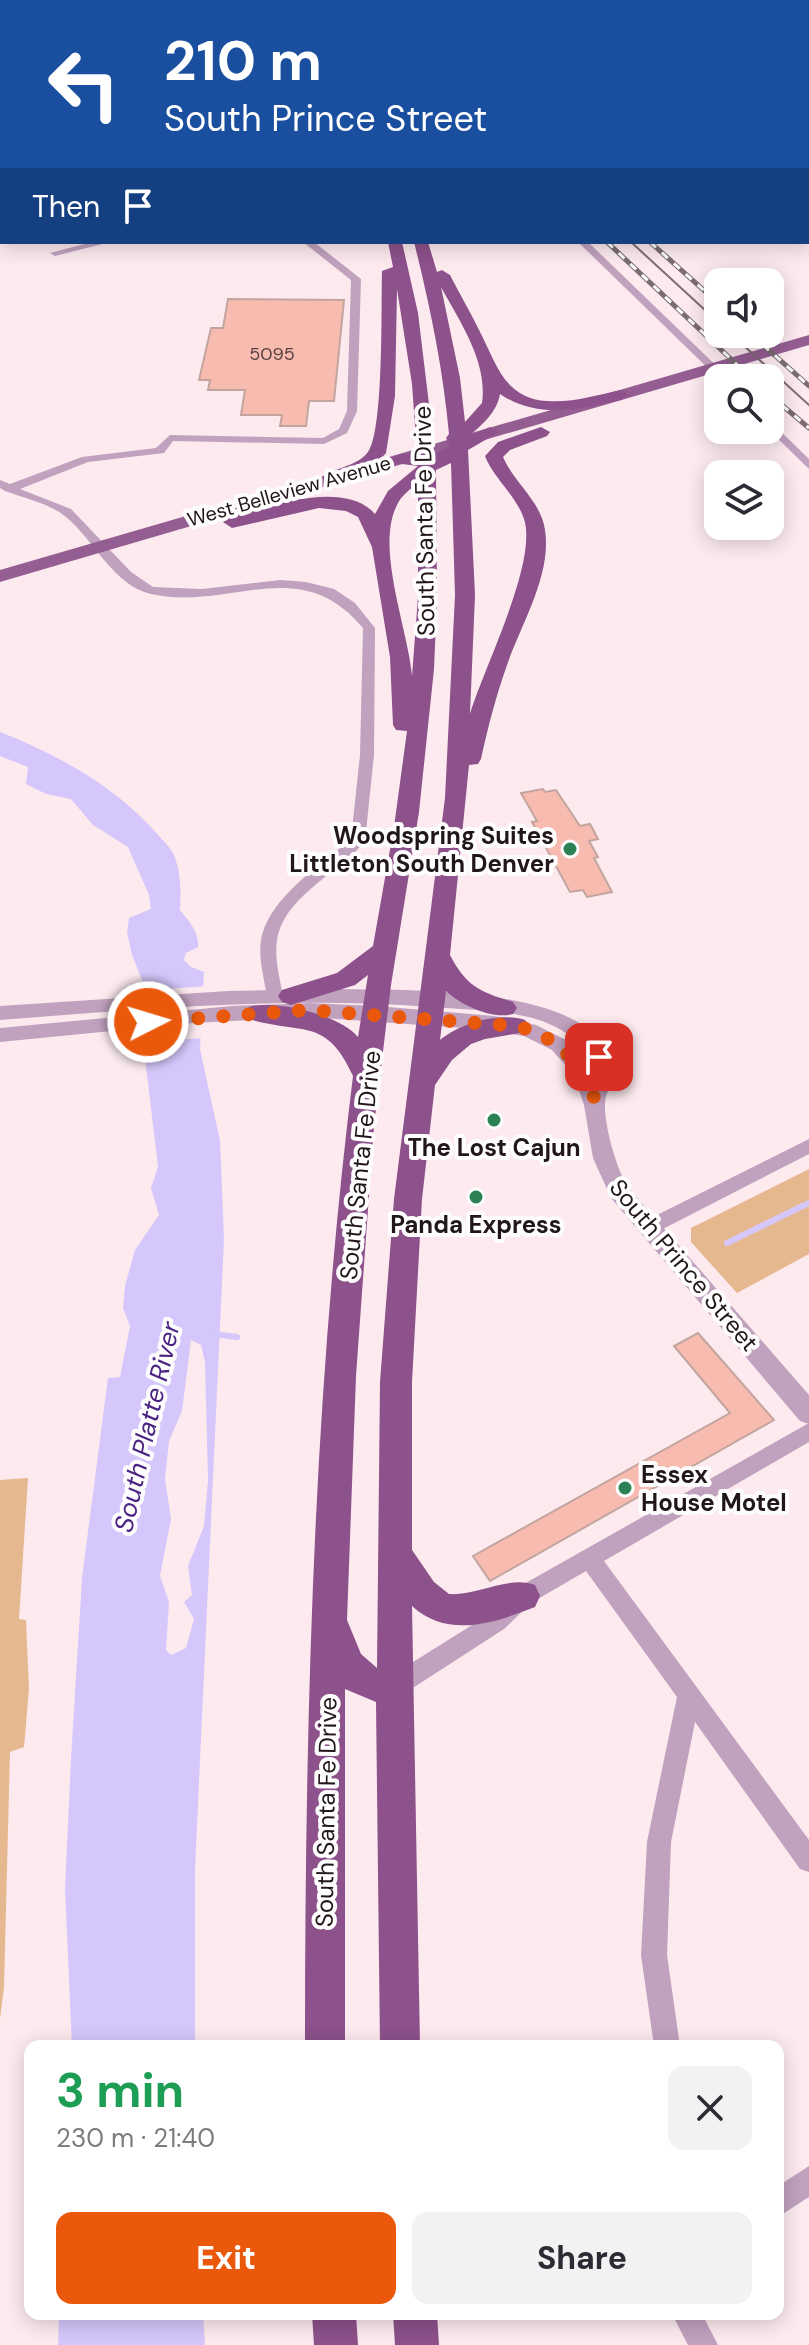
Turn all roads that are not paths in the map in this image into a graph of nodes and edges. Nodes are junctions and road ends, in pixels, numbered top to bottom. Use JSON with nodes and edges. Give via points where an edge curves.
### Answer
{"nodes":[{"id":1,"x":96,"y":244,"type":"edge"},
{"id":2,"x":311,"y":244,"type":"edge"},
{"id":3,"x":392,"y":244,"type":"edge"},
{"id":4,"x":392,"y":244,"type":"edge"},
{"id":5,"x":423,"y":244,"type":"edge"},
{"id":6,"x":424,"y":244,"type":"edge"},
{"id":7,"x":585,"y":244,"type":"edge"},
{"id":8,"x":55,"y":253,"type":"dead end"},
{"id":9,"x":809,"y":340,"type":"edge"},
{"id":10,"x":809,"y":353,"type":"edge"},
{"id":11,"x":708,"y":364,"type":"edge"},
{"id":12,"x":772,"y":364,"type":"edge"},
{"id":13,"x":489,"y":373,"type":"junction"},
{"id":14,"x":704,"y":384,"type":"edge"},
{"id":15,"x":386,"y":393,"type":"junction"},
{"id":16,"x":621,"y":395,"type":"junction"},
{"id":17,"x":490,"y":432,"type":"joint"},
{"id":18,"x":541,"y":432,"type":"junction"},
{"id":19,"x":784,"y":439,"type":"edge"},
{"id":20,"x":444,"y":453,"type":"junction"},
{"id":21,"x":397,"y":466,"type":"junction"},
{"id":22,"x":809,"y":466,"type":"edge"},
{"id":23,"x":328,"y":480,"type":"junction"},
{"id":24,"x":4,"y":486,"type":"edge"},
{"id":25,"x":232,"y":522,"type":"junction"},
{"id":26,"x":106,"y":551,"type":"junction"},
{"id":27,"x":535,"y":553,"type":"junction"},
{"id":28,"x":382,"y":554,"type":"junction"},
{"id":29,"x":0,"y":576,"type":"edge"},
{"id":30,"x":0,"y":591,"type":"edge"},
{"id":31,"x":408,"y":817,"type":"junction"},
{"id":32,"x":446,"y":893,"type":"junction"},
{"id":33,"x":384,"y":950,"type":"junction"},
{"id":34,"x":439,"y":958,"type":"junction"},
{"id":35,"x":257,"y":1004,"type":"junction"},
{"id":36,"x":378,"y":1005,"type":"junction"},
{"id":37,"x":432,"y":1009,"type":"junction"},
{"id":38,"x":0,"y":1013,"type":"edge"},
{"id":39,"x":93,"y":1017,"type":"junction"},
{"id":40,"x":510,"y":1017,"type":"junction"},
{"id":41,"x":0,"y":1035,"type":"edge"},
{"id":42,"x":367,"y":1078,"type":"junction"},
{"id":43,"x":421,"y":1087,"type":"junction"},
{"id":44,"x":809,"y":1146,"type":"edge"},
{"id":45,"x":648,"y":1228,"type":"junction"},
{"id":46,"x":809,"y":1413,"type":"edge"},
{"id":47,"x":809,"y":1432,"type":"edge"},
{"id":48,"x":395,"y":1552,"type":"junction"},
{"id":49,"x":589,"y":1557,"type":"junction"},
{"id":50,"x":523,"y":1596,"type":"junction"},
{"id":51,"x":331,"y":1609,"type":"junction"},
{"id":52,"x":394,"y":1687,"type":"junction"},
{"id":53,"x":689,"y":1694,"type":"junction"},
{"id":54,"x":809,"y":1860,"type":"edge"},
{"id":55,"x":325,"y":2040,"type":"edge"},
{"id":56,"x":400,"y":2040,"type":"edge"},
{"id":57,"x":666,"y":2040,"type":"edge"},
{"id":58,"x":809,"y":2180,"type":"edge"},
{"id":59,"x":784,"y":2199,"type":"edge"},
{"id":60,"x":334,"y":2320,"type":"edge"},
{"id":61,"x":415,"y":2320,"type":"edge"},
{"id":62,"x":689,"y":2320,"type":"edge"},
{"id":63,"x":336,"y":2345,"type":"edge"},
{"id":64,"x":417,"y":2345,"type":"edge"},
{"id":65,"x":704,"y":2345,"type":"edge"}],
"edges":[{"from":1,"to":8,"type":"street"},
{"from":2,"to":24,"type":"street","via":[[356,279],[352,411],[340,436],[324,441],[170,438],[160,451],[86,459]]},
{"from":3,"to":31,"type":"highway","name":"South Santa Fe Drive","via":[[418,356],[427,448],[426,638]]},
{"from":4,"to":15,"type":"highway"},
{"from":5,"to":32,"type":"highway","name":"South Santa Fe Drive","via":[[449,354],[466,549],[456,798]]},
{"from":6,"to":13,"type":"highway"},
{"from":7,"to":11,"type":"street"},
{"from":9,"to":16,"type":"main road"},
{"from":10,"to":12,"type":"main road","name":"West Belleview Avenue"},
{"from":13,"to":16,"type":"highway","via":[[509,396],[533,405]]},
{"from":13,"to":20,"type":"highway","via":[[493,392],[486,410]]},
{"from":14,"to":18,"type":"main road","name":"West Belleview Avenue"},
{"from":15,"to":20,"type":"highway","via":[[392,419],[402,430]]},
{"from":15,"to":23,"type":"highway","via":[[379,451]]},
{"from":16,"to":17,"type":"main road"},
{"from":17,"to":20,"type":"highway"},
{"from":18,"to":20,"type":"main road","name":"West Belleview Avenue"},
{"from":18,"to":27,"type":"highway","via":[[504,446],[494,456],[529,510],[536,531]]},
{"from":19,"to":22,"type":"street"},
{"from":20,"to":21,"type":"main road","name":"West Belleview Avenue"},
{"from":20,"to":27,"type":"highway","via":[[504,481],[531,521]]},
{"from":20,"to":28,"type":"highway","via":[[391,499],[381,520]]},
{"from":21,"to":23,"type":"main road","name":"West Belleview Avenue"},
{"from":21,"to":25,"type":"main road","name":"West Belleview Avenue"},
{"from":23,"to":26,"type":"main road","name":"West Belleview Avenue"},
{"from":24,"to":26,"type":"street","via":[[68,512]]},
{"from":25,"to":26,"type":"main road","name":"West Belleview Avenue"},
{"from":25,"to":28,"type":"highway","via":[[340,502],[369,517]]},
{"from":26,"to":29,"type":"main road","name":"West Belleview Avenue"},
{"from":26,"to":30,"type":"main road","name":"West Belleview Avenue"},
{"from":26,"to":35,"type":"street","via":[[144,588],[157,592],[278,583],[317,588],[350,604],[369,628],[367,755],[358,841],[281,912],[270,933],[269,962]]},
{"from":27,"to":32,"type":"highway","via":[[475,740]]},
{"from":28,"to":31,"type":"highway","via":[[401,663]]},
{"from":31,"to":33,"type":"highway","name":"South Santa Fe Drive"},
{"from":32,"to":34,"type":"highway","name":"South Santa Fe Drive"},
{"from":33,"to":35,"type":"highway","via":[[340,982]]},
{"from":33,"to":36,"type":"highway","name":"South Santa Fe Drive"},
{"from":34,"to":37,"type":"highway","name":"South Santa Fe Drive"},
{"from":34,"to":40,"type":"highway","via":[[461,993]]},
{"from":35,"to":36,"type":"street","name":"South Prince Street"},
{"from":35,"to":36,"type":"street","name":"South Prince Street","via":[[307,1010]]},
{"from":35,"to":39,"type":"street","name":"South Prince Street"},
{"from":35,"to":42,"type":"highway","via":[[337,1031]]},
{"from":36,"to":37,"type":"street","name":"South Prince Street"},
{"from":36,"to":42,"type":"highway","name":"South Santa Fe Drive"},
{"from":37,"to":40,"type":"street","name":"South Prince Street"},
{"from":37,"to":43,"type":"highway","name":"South Santa Fe Drive"},
{"from":38,"to":39,"type":"street","name":"South Prince Street"},
{"from":39,"to":41,"type":"street","name":"South Prince Street"},
{"from":40,"to":43,"type":"highway","via":[[454,1041]]},
{"from":40,"to":45,"type":"street","name":"South Prince Street","via":[[562,1047],[579,1066],[595,1100],[607,1172]]},
{"from":42,"to":51,"type":"highway","name":"South Santa Fe Drive","via":[[342,1357]]},
{"from":43,"to":48,"type":"highway","name":"South Santa Fe Drive","via":[[396,1382]]},
{"from":44,"to":45,"type":"street"},
{"from":45,"to":46,"type":"street","name":"South Prince Street"},
{"from":47,"to":49,"type":"street"},
{"from":48,"to":50,"type":"highway","via":[[421,1596],[442,1609],[471,1612]]},
{"from":48,"to":52,"type":"highway","name":"South Santa Fe Drive"},
{"from":49,"to":50,"type":"street"},
{"from":49,"to":53,"type":"street"},
{"from":50,"to":52,"type":"street","via":[[496,1622]]},
{"from":51,"to":52,"type":"highway","via":[[344,1657],[355,1675],[371,1685]]},
{"from":51,"to":55,"type":"highway","name":"South Santa Fe Drive"},
{"from":52,"to":56,"type":"highway","name":"South Santa Fe Drive"},
{"from":53,"to":54,"type":"street"},
{"from":53,"to":57,"type":"street","via":[[659,1842],[654,1955]]},
{"from":58,"to":59,"type":"street"},
{"from":60,"to":63,"type":"highway"},
{"from":61,"to":64,"type":"highway"},
{"from":62,"to":65,"type":"street"}]}
